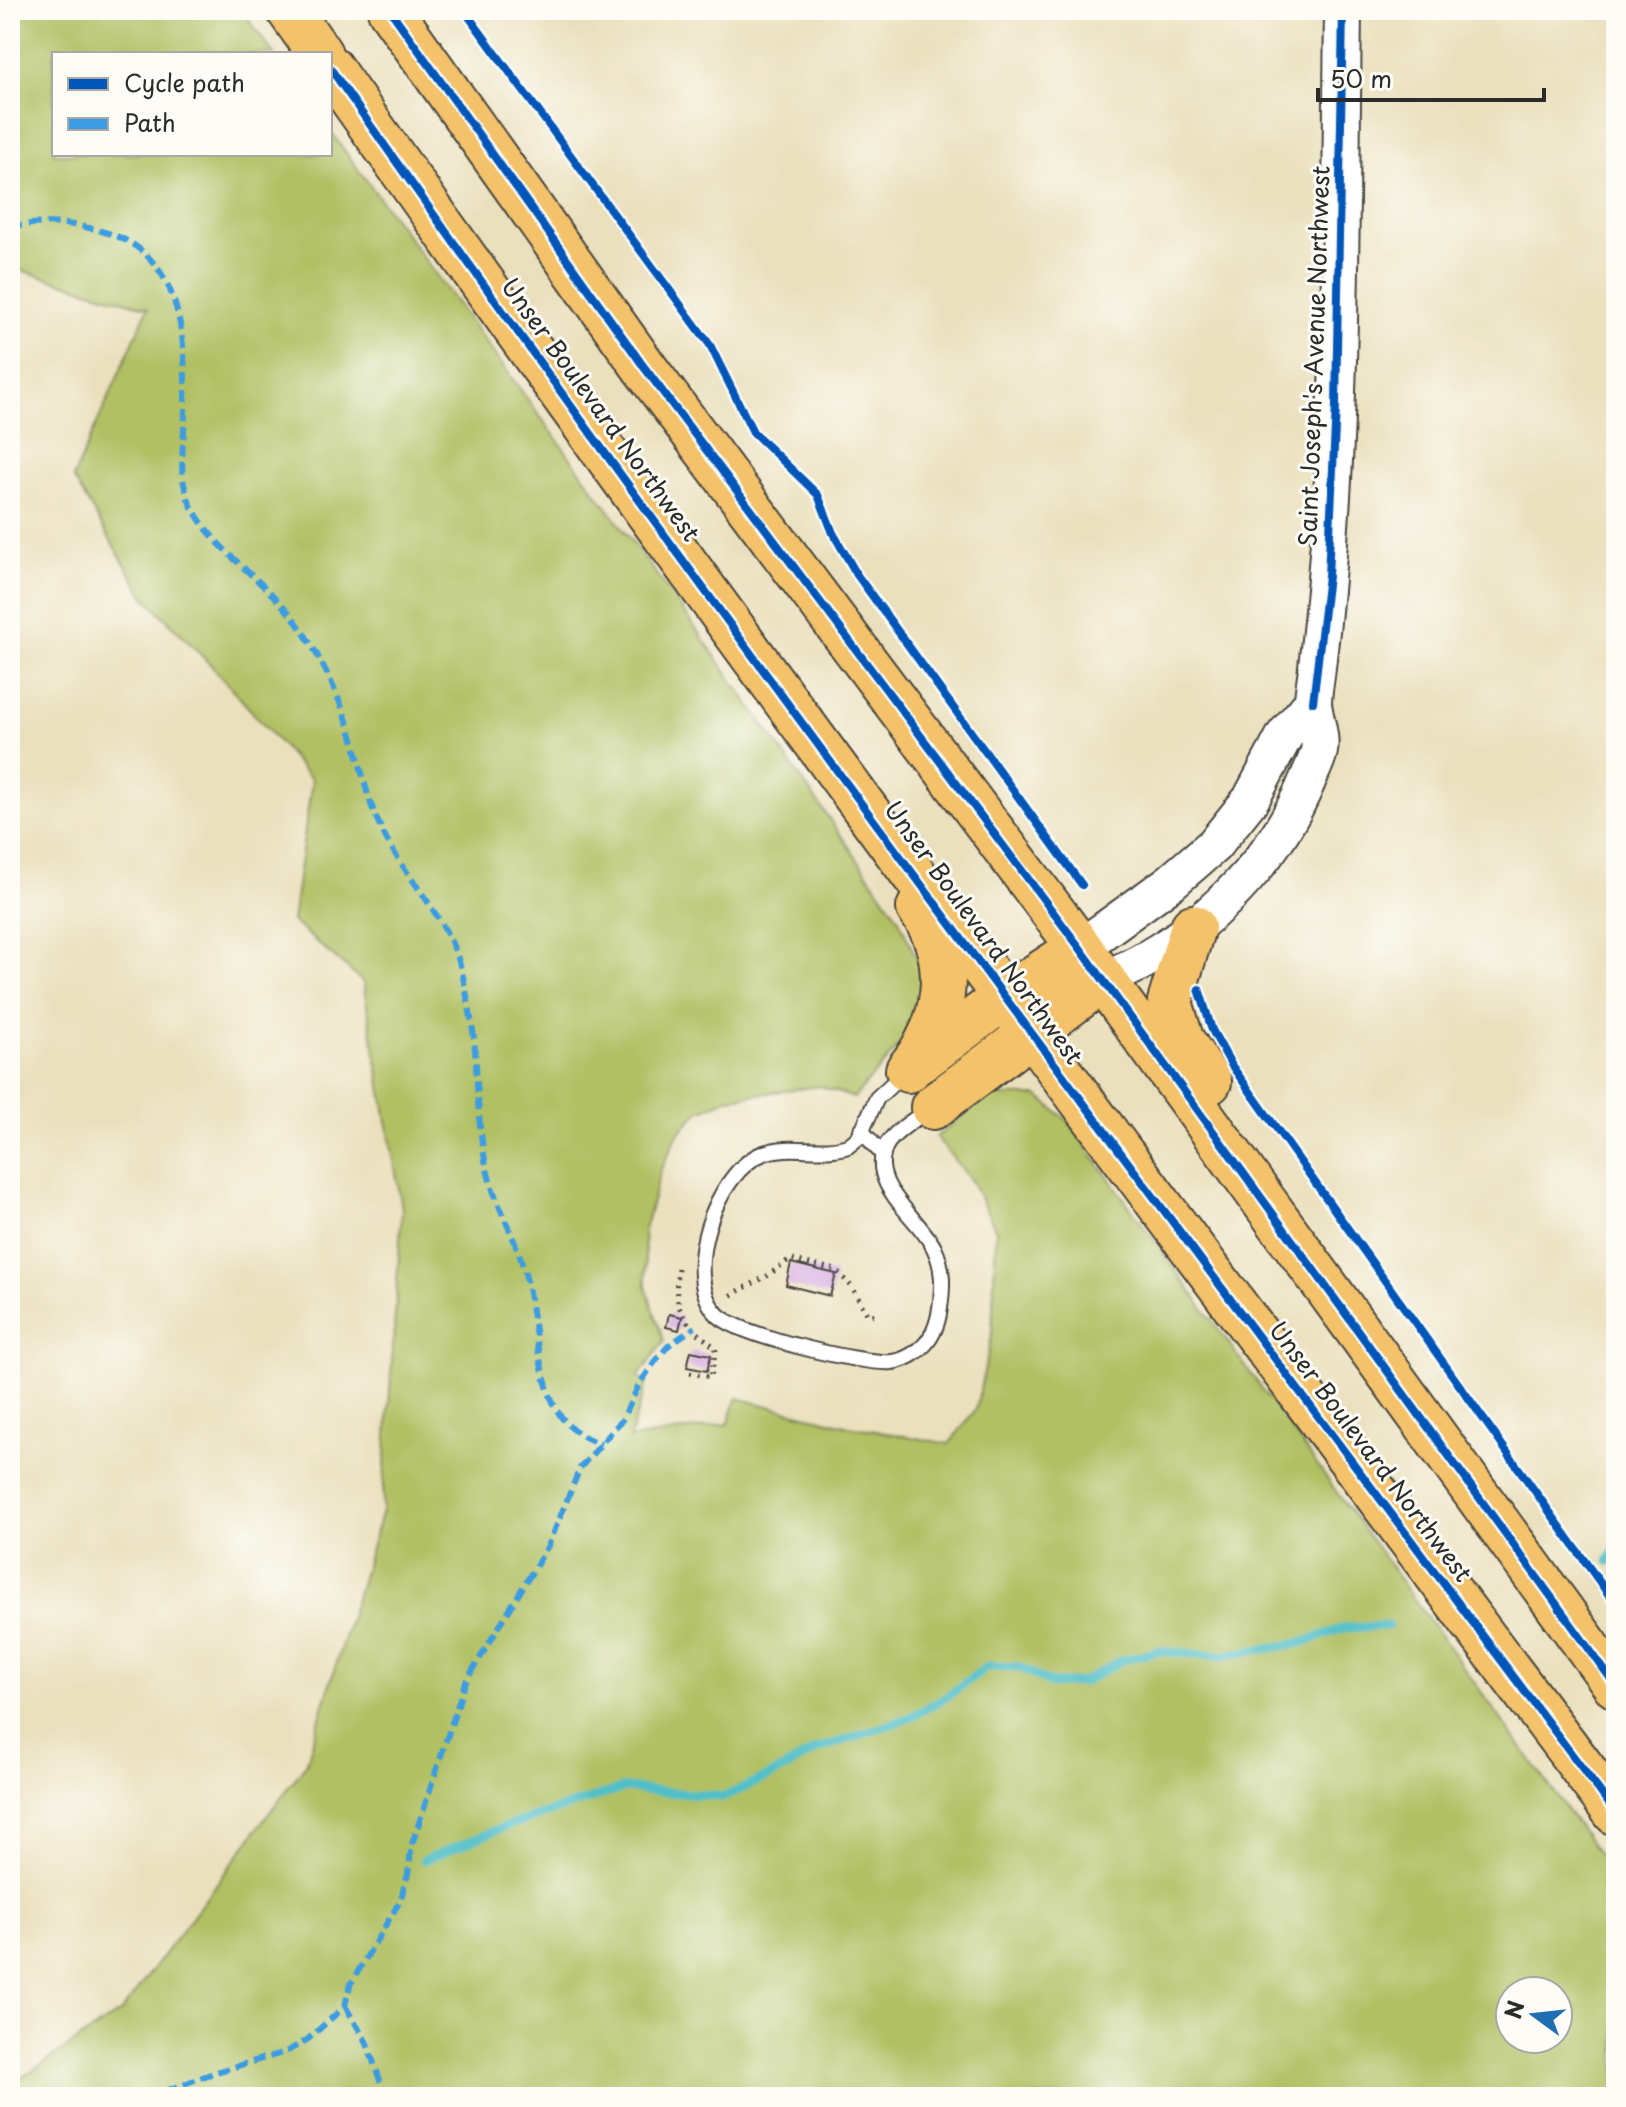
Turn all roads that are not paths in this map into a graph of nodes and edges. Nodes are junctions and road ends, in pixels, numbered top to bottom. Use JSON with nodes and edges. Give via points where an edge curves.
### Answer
{"nodes":[{"id":1,"x":289,"y":10,"type":"edge"},
{"id":2,"x":390,"y":10,"type":"edge"},
{"id":3,"x":1343,"y":10,"type":"edge"},
{"id":4,"x":319,"y":52,"type":"edge"},
{"id":5,"x":332,"y":71,"type":"edge"},
{"id":6,"x":741,"y":637,"type":"junction"},
{"id":7,"x":1313,"y":702,"type":"junction"},
{"id":8,"x":1193,"y":927,"type":"junction"},
{"id":9,"x":1091,"y":964,"type":"junction"},
{"id":10,"x":1006,"y":996,"type":"junction"},
{"id":11,"x":1031,"y":1033,"type":"junction"},
{"id":12,"x":908,"y":1070,"type":"junction"},
{"id":13,"x":933,"y":1107,"type":"joint"},
{"id":14,"x":861,"y":1130,"type":"junction"},
{"id":15,"x":883,"y":1155,"type":"junction"},
{"id":16,"x":1414,"y":1407,"type":"junction"},
{"id":17,"x":1616,"y":1686,"type":"edge"},
{"id":18,"x":1616,"y":1813,"type":"edge"}],
"edges":[{"from":1,"to":4,"type":"main road"},
{"from":2,"to":9,"type":"main road","via":[[644,367]]},
{"from":3,"to":7,"type":"street","name":"Saint Joseph's Avenue Northwest","via":[[1336,405],[1328,576]]},
{"from":5,"to":6,"type":"main road","name":"Unser Boulevard Northwest"},
{"from":6,"to":10,"type":"main road","name":"Unser Boulevard Northwest"},
{"from":6,"to":12,"type":"main road","via":[[767,713],[933,932],[943,996],[932,1036]]},
{"from":7,"to":8,"type":"street","name":"Saint Joseph's Avenue Northwest","via":[[1320,749],[1297,806],[1268,852]]},
{"from":7,"to":9,"type":"street","via":[[1285,735],[1251,799],[1214,845],[1123,919]]},
{"from":8,"to":9,"type":"street","name":"Saint Joseph's Avenue Northwest","via":[[1138,966]]},
{"from":8,"to":16,"type":"main road","via":[[1170,1002],[1181,1039],[1279,1189],[1380,1321]]},
{"from":9,"to":10,"type":"main road"},
{"from":9,"to":11,"type":"main road"},
{"from":9,"to":16,"type":"main road"},
{"from":10,"to":11,"type":"main road","name":"Unser Boulevard Northwest"},
{"from":10,"to":12,"type":"main road"},
{"from":11,"to":13,"type":"main road"},
{"from":11,"to":18,"type":"main road","name":"Unser Boulevard Northwest"},
{"from":12,"to":14,"type":"lane","via":[[877,1098]]},
{"from":13,"to":15,"type":"lane","via":[[894,1136]]},
{"from":14,"to":15,"type":"lane"},
{"from":14,"to":15,"type":"lane","via":[[848,1146],[779,1149],[737,1171],[712,1216],[702,1270],[704,1293],[718,1316],[745,1331],[857,1359],[890,1362],[921,1349],[936,1329],[943,1275],[927,1236],[890,1190]]},
{"from":16,"to":17,"type":"main road"}]}
